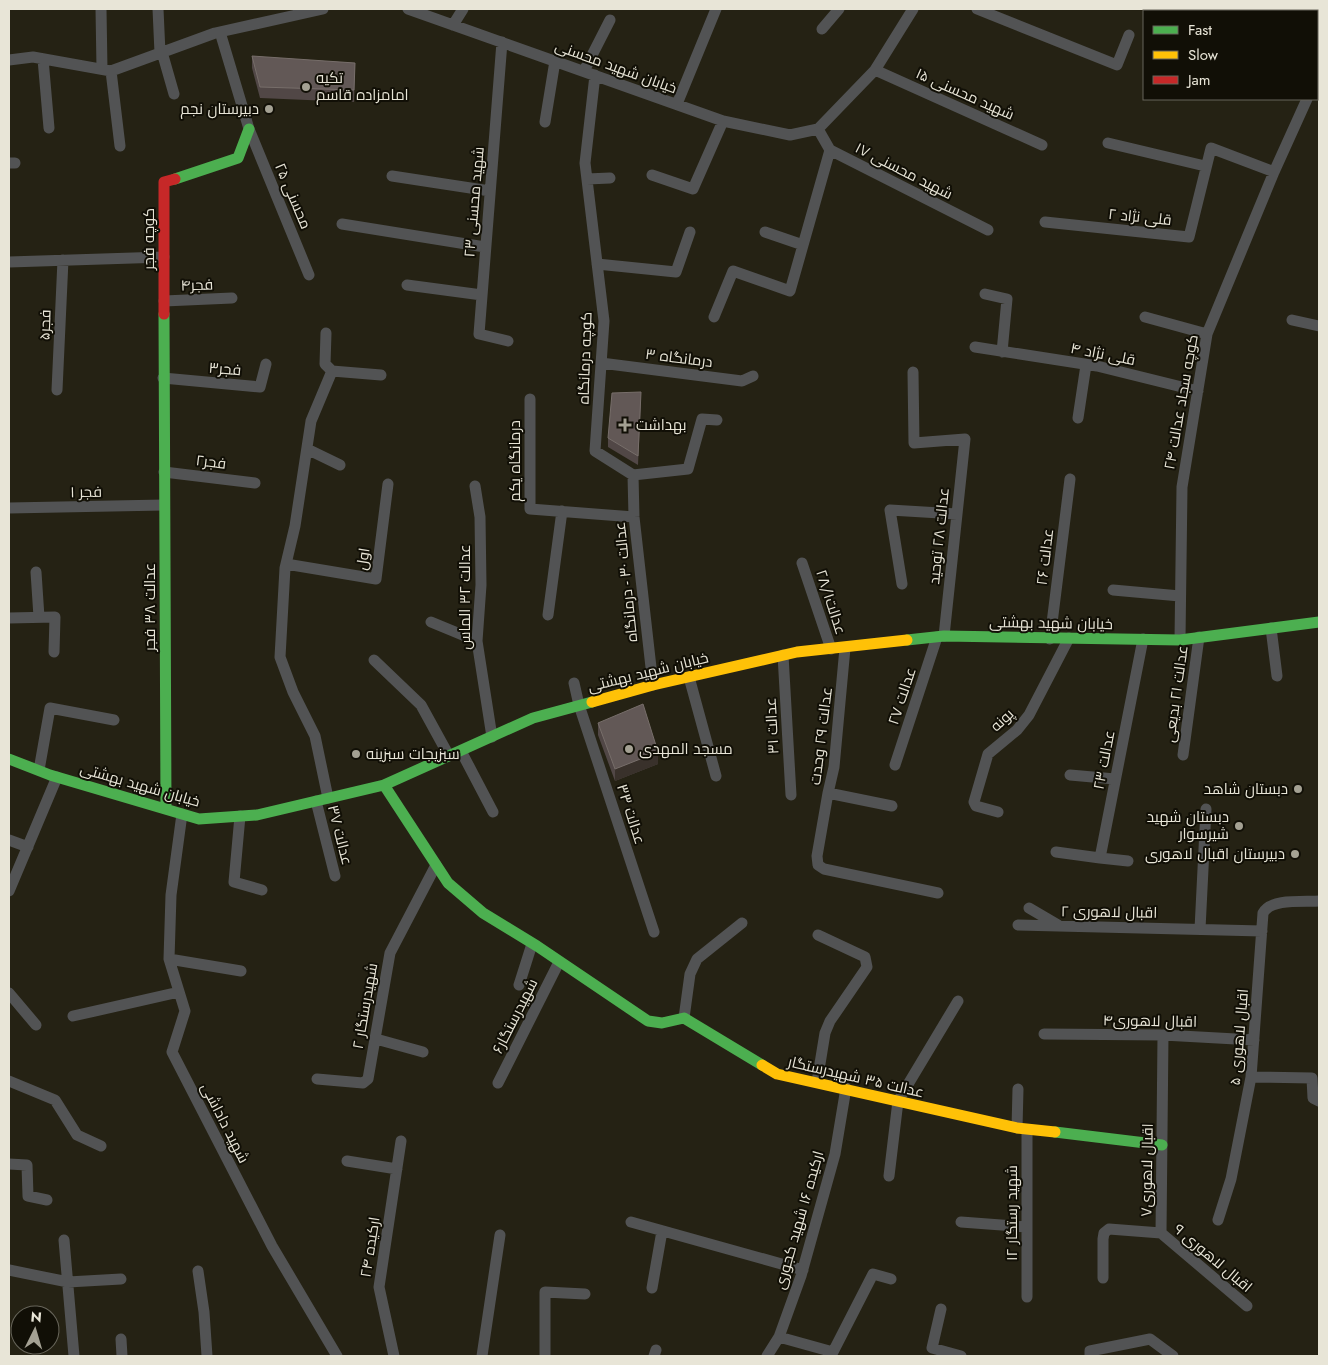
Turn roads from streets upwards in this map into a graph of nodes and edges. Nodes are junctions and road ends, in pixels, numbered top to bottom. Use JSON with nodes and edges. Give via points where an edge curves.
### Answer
{"nodes":[{"id":1,"x":101,"y":9,"type":"edge"},
{"id":2,"x":158,"y":9,"type":"edge"},
{"id":3,"x":323,"y":9,"type":"edge"},
{"id":4,"x":408,"y":9,"type":"edge"},
{"id":5,"x":463,"y":9,"type":"edge"},
{"id":6,"x":716,"y":9,"type":"edge"},
{"id":7,"x":839,"y":9,"type":"edge"},
{"id":8,"x":913,"y":9,"type":"edge"},
{"id":9,"x":977,"y":9,"type":"edge"},
{"id":10,"x":610,"y":20,"type":"dead end"},
{"id":11,"x":453,"y":25,"type":"junction"},
{"id":12,"x":822,"y":30,"type":"dead end"},
{"id":13,"x":220,"y":32,"type":"junction"},
{"id":14,"x":1129,"y":35,"type":"dead end"},
{"id":15,"x":502,"y":42,"type":"junction"},
{"id":16,"x":161,"y":52,"type":"junction"},
{"id":17,"x":43,"y":58,"type":"junction"},
{"id":18,"x":9,"y":60,"type":"edge"},
{"id":19,"x":555,"y":61,"type":"junction"},
{"id":20,"x":106,"y":70,"type":"junction"},
{"id":21,"x":876,"y":70,"type":"junction"},
{"id":22,"x":584,"y":71,"type":"junction"},
{"id":23,"x":595,"y":75,"type":"junction"},
{"id":24,"x":174,"y":94,"type":"dead end"},
{"id":25,"x":1308,"y":100,"type":"edge"},
{"id":26,"x":676,"y":104,"type":"junction"},
{"id":27,"x":723,"y":121,"type":"junction"},
{"id":28,"x":544,"y":122,"type":"dead end"},
{"id":29,"x":49,"y":128,"type":"dead end"},
{"id":30,"x":818,"y":128,"type":"junction"},
{"id":31,"x":249,"y":129,"type":"junction"},
{"id":32,"x":1108,"y":143,"type":"dead end"},
{"id":33,"x":1042,"y":145,"type":"dead end"},
{"id":34,"x":120,"y":146,"type":"dead end"},
{"id":35,"x":830,"y":150,"type":"junction"},
{"id":36,"x":1205,"y":166,"type":"junction"},
{"id":37,"x":1274,"y":172,"type":"junction"},
{"id":38,"x":392,"y":176,"type":"dead end"},
{"id":39,"x":652,"y":176,"type":"dead end"},
{"id":40,"x":610,"y":178,"type":"dead end"},
{"id":41,"x":587,"y":179,"type":"junction"},
{"id":42,"x":490,"y":191,"type":"junction"},
{"id":43,"x":1045,"y":222,"type":"dead end"},
{"id":44,"x":342,"y":224,"type":"dead end"},
{"id":45,"x":988,"y":230,"type":"dead end"},
{"id":46,"x":690,"y":232,"type":"dead end"},
{"id":47,"x":765,"y":232,"type":"dead end"},
{"id":48,"x":804,"y":245,"type":"junction"},
{"id":49,"x":486,"y":247,"type":"junction"},
{"id":50,"x":164,"y":257,"type":"junction"},
{"id":51,"x":62,"y":260,"type":"junction"},
{"id":52,"x":9,"y":262,"type":"edge"},
{"id":53,"x":597,"y":264,"type":"junction"},
{"id":54,"x":309,"y":275,"type":"dead end"},
{"id":55,"x":407,"y":285,"type":"dead end"},
{"id":56,"x":984,"y":294,"type":"dead end"},
{"id":57,"x":482,"y":295,"type":"junction"},
{"id":58,"x":232,"y":298,"type":"dead end"},
{"id":59,"x":164,"y":301,"type":"junction"},
{"id":60,"x":714,"y":317,"type":"dead end"},
{"id":61,"x":1145,"y":317,"type":"dead end"},
{"id":62,"x":1292,"y":320,"type":"dead end"},
{"id":63,"x":1319,"y":326,"type":"edge"},
{"id":64,"x":326,"y":333,"type":"dead end"},
{"id":65,"x":1207,"y":334,"type":"junction"},
{"id":66,"x":508,"y":340,"type":"dead end"},
{"id":67,"x":975,"y":347,"type":"dead end"},
{"id":68,"x":1002,"y":352,"type":"junction"},
{"id":69,"x":601,"y":363,"type":"junction"},
{"id":70,"x":266,"y":364,"type":"dead end"},
{"id":71,"x":1086,"y":365,"type":"junction"},
{"id":72,"x":332,"y":371,"type":"junction"},
{"id":73,"x":914,"y":372,"type":"dead end"},
{"id":74,"x":381,"y":374,"type":"dead end"},
{"id":75,"x":753,"y":376,"type":"dead end"},
{"id":76,"x":163,"y":378,"type":"junction"},
{"id":77,"x":57,"y":390,"type":"dead end"},
{"id":78,"x":1198,"y":391,"type":"junction"},
{"id":79,"x":530,"y":399,"type":"dead end"},
{"id":80,"x":163,"y":404,"type":"joint"},
{"id":81,"x":1078,"y":418,"type":"dead end"},
{"id":82,"x":716,"y":420,"type":"dead end"},
{"id":83,"x":307,"y":449,"type":"junction"},
{"id":84,"x":340,"y":465,"type":"dead end"},
{"id":85,"x":164,"y":472,"type":"junction"},
{"id":86,"x":633,"y":475,"type":"junction"},
{"id":87,"x":1070,"y":480,"type":"dead end"},
{"id":88,"x":255,"y":482,"type":"dead end"},
{"id":89,"x":388,"y":484,"type":"dead end"},
{"id":90,"x":475,"y":486,"type":"dead end"},
{"id":91,"x":164,"y":505,"type":"junction"},
{"id":92,"x":9,"y":508,"type":"edge"},
{"id":93,"x":562,"y":511,"type":"junction"},
{"id":94,"x":957,"y":514,"type":"junction"},
{"id":95,"x":634,"y":517,"type":"junction"},
{"id":96,"x":286,"y":564,"type":"junction"},
{"id":97,"x":802,"y":564,"type":"dead end"},
{"id":98,"x":36,"y":572,"type":"dead end"},
{"id":99,"x":902,"y":584,"type":"dead end"},
{"id":100,"x":1114,"y":590,"type":"dead end"},
{"id":101,"x":1180,"y":596,"type":"junction"},
{"id":102,"x":548,"y":615,"type":"dead end"},
{"id":103,"x":39,"y":617,"type":"junction"},
{"id":104,"x":9,"y":618,"type":"edge"},
{"id":105,"x":431,"y":622,"type":"dead end"},
{"id":106,"x":1319,"y":622,"type":"edge"},
{"id":107,"x":1271,"y":628,"type":"junction"},
{"id":108,"x":940,"y":637,"type":"junction"},
{"id":109,"x":1199,"y":637,"type":"junction"},
{"id":110,"x":1050,"y":638,"type":"junction"},
{"id":111,"x":1069,"y":638,"type":"junction"},
{"id":112,"x":1143,"y":639,"type":"junction"},
{"id":113,"x":1180,"y":640,"type":"junction"},
{"id":114,"x":476,"y":641,"type":"junction"},
{"id":115,"x":845,"y":648,"type":"junction"},
{"id":116,"x":831,"y":649,"type":"junction"},
{"id":117,"x":54,"y":652,"type":"dead end"},
{"id":118,"x":783,"y":655,"type":"junction"},
{"id":119,"x":374,"y":660,"type":"dead end"},
{"id":120,"x":1277,"y":676,"type":"dead end"},
{"id":121,"x":689,"y":677,"type":"junction"},
{"id":122,"x":574,"y":684,"type":"dead end"},
{"id":123,"x":653,"y":685,"type":"junction"},
{"id":124,"x":579,"y":705,"type":"junction"},
{"id":125,"x":114,"y":720,"type":"dead end"},
{"id":126,"x":492,"y":737,"type":"junction"},
{"id":127,"x":461,"y":751,"type":"junction"},
{"id":128,"x":1183,"y":755,"type":"dead end"},
{"id":129,"x":449,"y":756,"type":"junction"},
{"id":130,"x":9,"y":759,"type":"edge"},
{"id":131,"x":895,"y":765,"type":"dead end"},
{"id":132,"x":39,"y":770,"type":"junction"},
{"id":133,"x":1070,"y":775,"type":"dead end"},
{"id":134,"x":716,"y":776,"type":"dead end"},
{"id":135,"x":57,"y":777,"type":"junction"},
{"id":136,"x":1115,"y":779,"type":"junction"},
{"id":137,"x":384,"y":785,"type":"junction"},
{"id":138,"x":828,"y":793,"type":"junction"},
{"id":139,"x":790,"y":795,"type":"dead end"},
{"id":140,"x":328,"y":798,"type":"junction"},
{"id":141,"x":316,"y":801,"type":"junction"},
{"id":142,"x":892,"y":806,"type":"dead end"},
{"id":143,"x":166,"y":809,"type":"junction"},
{"id":144,"x":1206,"y":809,"type":"dead end"},
{"id":145,"x":493,"y":812,"type":"dead end"},
{"id":146,"x":998,"y":812,"type":"dead end"},
{"id":147,"x":182,"y":814,"type":"junction"},
{"id":148,"x":240,"y":816,"type":"junction"},
{"id":149,"x":9,"y":840,"type":"edge"},
{"id":150,"x":28,"y":847,"type":"junction"},
{"id":151,"x":1056,"y":852,"type":"dead end"},
{"id":152,"x":1100,"y":858,"type":"junction"},
{"id":153,"x":1128,"y":860,"type":"dead end"},
{"id":154,"x":436,"y":865,"type":"junction"},
{"id":155,"x":335,"y":876,"type":"dead end"},
{"id":156,"x":262,"y":890,"type":"dead end"},
{"id":157,"x":9,"y":891,"type":"edge"},
{"id":158,"x":938,"y":893,"type":"dead end"},
{"id":159,"x":1319,"y":901,"type":"edge"},
{"id":160,"x":1029,"y":908,"type":"dead end"},
{"id":161,"x":742,"y":923,"type":"dead end"},
{"id":162,"x":1018,"y":925,"type":"dead end"},
{"id":163,"x":1060,"y":926,"type":"junction"},
{"id":164,"x":1200,"y":929,"type":"junction"},
{"id":165,"x":1262,"y":931,"type":"junction"},
{"id":166,"x":654,"y":932,"type":"dead end"},
{"id":167,"x":818,"y":935,"type":"dead end"},
{"id":168,"x":532,"y":944,"type":"junction"},
{"id":169,"x":169,"y":959,"type":"junction"},
{"id":170,"x":559,"y":962,"type":"junction"},
{"id":171,"x":241,"y":971,"type":"dead end"},
{"id":172,"x":519,"y":985,"type":"dead end"},
{"id":173,"x":179,"y":992,"type":"junction"},
{"id":174,"x":9,"y":993,"type":"edge"},
{"id":175,"x":958,"y":1001,"type":"dead end"},
{"id":176,"x":73,"y":1016,"type":"dead end"},
{"id":177,"x":684,"y":1018,"type":"junction"},
{"id":178,"x":36,"y":1025,"type":"dead end"},
{"id":179,"x":1044,"y":1034,"type":"dead end"},
{"id":180,"x":1163,"y":1035,"type":"junction"},
{"id":181,"x":376,"y":1039,"type":"junction"},
{"id":182,"x":1254,"y":1040,"type":"junction"},
{"id":183,"x":423,"y":1052,"type":"dead end"},
{"id":184,"x":1251,"y":1078,"type":"junction"},
{"id":185,"x":317,"y":1080,"type":"dead end"},
{"id":186,"x":9,"y":1081,"type":"edge"},
{"id":187,"x":817,"y":1082,"type":"junction"},
{"id":188,"x":498,"y":1083,"type":"dead end"},
{"id":189,"x":846,"y":1088,"type":"junction"},
{"id":190,"x":1018,"y":1089,"type":"dead end"},
{"id":191,"x":898,"y":1101,"type":"junction"},
{"id":192,"x":1319,"y":1101,"type":"edge"},
{"id":193,"x":1022,"y":1129,"type":"junction"},
{"id":194,"x":401,"y":1141,"type":"dead end"},
{"id":195,"x":1162,"y":1145,"type":"junction"},
{"id":196,"x":101,"y":1146,"type":"dead end"},
{"id":197,"x":347,"y":1161,"type":"dead end"},
{"id":198,"x":9,"y":1164,"type":"edge"},
{"id":199,"x":397,"y":1169,"type":"junction"},
{"id":200,"x":890,"y":1176,"type":"dead end"},
{"id":201,"x":47,"y":1200,"type":"dead end"},
{"id":202,"x":1218,"y":1220,"type":"dead end"},
{"id":203,"x":631,"y":1222,"type":"dead end"},
{"id":204,"x":961,"y":1222,"type":"dead end"},
{"id":205,"x":1027,"y":1227,"type":"junction"},
{"id":206,"x":662,"y":1231,"type":"junction"},
{"id":207,"x":1161,"y":1233,"type":"junction"},
{"id":208,"x":500,"y":1235,"type":"dead end"},
{"id":209,"x":64,"y":1240,"type":"dead end"},
{"id":210,"x":9,"y":1270,"type":"edge"},
{"id":211,"x":803,"y":1270,"type":"junction"},
{"id":212,"x":198,"y":1271,"type":"dead end"},
{"id":213,"x":1103,"y":1278,"type":"dead end"},
{"id":214,"x":121,"y":1279,"type":"dead end"},
{"id":215,"x":891,"y":1279,"type":"dead end"},
{"id":216,"x":68,"y":1282,"type":"junction"},
{"id":217,"x":652,"y":1288,"type":"dead end"},
{"id":218,"x":585,"y":1294,"type":"dead end"},
{"id":219,"x":1027,"y":1296,"type":"dead end"},
{"id":220,"x":1247,"y":1306,"type":"dead end"},
{"id":221,"x":941,"y":1309,"type":"dead end"},
{"id":222,"x":778,"y":1337,"type":"junction"},
{"id":223,"x":121,"y":1339,"type":"dead end"},
{"id":224,"x":1090,"y":1354,"type":"edge"},
{"id":225,"x":74,"y":1356,"type":"edge"},
{"id":226,"x":122,"y":1356,"type":"edge"},
{"id":227,"x":207,"y":1356,"type":"edge"},
{"id":228,"x":337,"y":1356,"type":"edge"},
{"id":229,"x":394,"y":1356,"type":"edge"},
{"id":230,"x":482,"y":1356,"type":"edge"},
{"id":231,"x":545,"y":1356,"type":"edge"},
{"id":232,"x":767,"y":1356,"type":"edge"},
{"id":233,"x":961,"y":1356,"type":"edge"},
{"id":234,"x":1173,"y":1356,"type":"edge"}],
"edges":[{"from":1,"to":20,"type":"street"},
{"from":2,"to":16,"type":"street"},
{"from":3,"to":13,"type":"street"},
{"from":4,"to":11,"type":"street","name":"خیابان شهید محسنی"},
{"from":5,"to":11,"type":"street"},
{"from":6,"to":26,"type":"street"},
{"from":7,"to":12,"type":"street"},
{"from":8,"to":21,"type":"street"},
{"from":9,"to":14,"type":"street","via":[[1117,65]]},
{"from":10,"to":22,"type":"street"},
{"from":11,"to":15,"type":"street","name":"خیابان شهید محسنی"},
{"from":13,"to":16,"type":"street"},
{"from":13,"to":31,"type":"street","name":"محسنی ۲۵"},
{"from":15,"to":19,"type":"street","name":"خیابان شهید محسنی"},
{"from":15,"to":42,"type":"street","name":"شهید محسنی ۲۳"},
{"from":16,"to":20,"type":"street"},
{"from":16,"to":24,"type":"street"},
{"from":17,"to":18,"type":"street"},
{"from":17,"to":20,"type":"street"},
{"from":17,"to":29,"type":"street"},
{"from":19,"to":22,"type":"street","name":"خیابان شهید محسنی"},
{"from":19,"to":28,"type":"street"},
{"from":20,"to":34,"type":"street"},
{"from":21,"to":30,"type":"street"},
{"from":21,"to":33,"type":"street","name":"شهید محسنی ۱۵"},
{"from":22,"to":23,"type":"street","name":"خیابان شهید محسنی"},
{"from":23,"to":26,"type":"street","name":"خیابان شهید محسنی"},
{"from":23,"to":41,"type":"street","name":"کوچه درمانگاه","via":[[585,163]]},
{"from":25,"to":37,"type":"street","name":"کوچه سجاد عدالت ۲۴"},
{"from":26,"to":27,"type":"street","name":"خیابان شهید محسنی"},
{"from":27,"to":30,"type":"street","name":"خیابان شهید محسنی","via":[[790,134]]},
{"from":27,"to":39,"type":"street","via":[[692,189]]},
{"from":30,"to":35,"type":"street"},
{"from":31,"to":50,"type":"street","name":"کوچه فجر","via":[[238,158],[164,182]]},
{"from":31,"to":54,"type":"street","name":"محسنی ۲۵"},
{"from":32,"to":36,"type":"street"},
{"from":35,"to":45,"type":"street","name":"شهید محسنی ۱۷"},
{"from":35,"to":48,"type":"street"},
{"from":36,"to":37,"type":"street","name":"قلی نژاد ۲","via":[[1211,148]]},
{"from":36,"to":43,"type":"street","name":"قلی نژاد ۲","via":[[1189,237]]},
{"from":37,"to":65,"type":"street","name":"کوچه سجاد عدالت ۲۴"},
{"from":38,"to":42,"type":"street"},
{"from":40,"to":41,"type":"street"},
{"from":41,"to":53,"type":"street","name":"کوچه درمانگاه"},
{"from":42,"to":49,"type":"street","name":"شهید محسنی ۲۳"},
{"from":44,"to":49,"type":"street"},
{"from":46,"to":53,"type":"street","via":[[676,272]]},
{"from":47,"to":48,"type":"street"},
{"from":48,"to":60,"type":"street","via":[[790,291],[733,271]]},
{"from":49,"to":57,"type":"street","name":"شهید محسنی ۲۳"},
{"from":50,"to":51,"type":"street"},
{"from":50,"to":59,"type":"street","name":"کوچه فجر"},
{"from":51,"to":52,"type":"street"},
{"from":51,"to":77,"type":"street","name":"فجر۵"},
{"from":53,"to":69,"type":"street","name":"کوچه درمانگاه","via":[[604,321]]},
{"from":55,"to":57,"type":"street"},
{"from":56,"to":68,"type":"street","via":[[1007,299]]},
{"from":57,"to":66,"type":"street","name":"شهید محسنی ۲۳","via":[[478,334]]},
{"from":58,"to":59,"type":"street","name":"فجر۴"},
{"from":59,"to":76,"type":"street","name":"کوچه فجر"},
{"from":61,"to":65,"type":"street"},
{"from":62,"to":63,"type":"street"},
{"from":64,"to":72,"type":"street","via":[[325,364]]},
{"from":65,"to":78,"type":"street","name":"کوچه سجاد عدالت ۲۴"},
{"from":67,"to":68,"type":"street","name":"قلی نژاد ۴"},
{"from":68,"to":71,"type":"street","name":"قلی نژاد ۴"},
{"from":69,"to":75,"type":"street","name":"درمانگاه ۳","via":[[742,381]]},
{"from":69,"to":86,"type":"street","name":"کوچه درمانگاه","via":[[595,451]]},
{"from":70,"to":76,"type":"street","name":"فجر۳","via":[[260,387]]},
{"from":71,"to":78,"type":"street","name":"قلی نژاد ۴"},
{"from":71,"to":81,"type":"street"},
{"from":72,"to":74,"type":"street"},
{"from":72,"to":83,"type":"street","via":[[311,421]]},
{"from":73,"to":94,"type":"street","name":"عدالت ۲۸ توحید","via":[[914,443],[965,439]]},
{"from":76,"to":80,"type":"street","name":"کوچه فجر"},
{"from":78,"to":101,"type":"street","name":"کوچه سجاد عدالت ۲۴","via":[[1182,487]]},
{"from":79,"to":93,"type":"street","name":"درمانگاه یکم","via":[[530,509]]},
{"from":80,"to":85,"type":"street","name":"عدالت ۳۸ فجر"},
{"from":82,"to":86,"type":"street","via":[[702,418],[688,469]]},
{"from":83,"to":84,"type":"street"},
{"from":83,"to":96,"type":"street"},
{"from":85,"to":88,"type":"street","name":"فجر۲"},
{"from":85,"to":91,"type":"street","name":"عدالت ۳۸ فجر"},
{"from":86,"to":95,"type":"street","name":"عدالت ۳۰ - درمانگاه"},
{"from":87,"to":110,"type":"street","name":"عدالت ۲۶"},
{"from":89,"to":96,"type":"street","name":"اول","via":[[376,579]]},
{"from":90,"to":114,"type":"street","name":"عدالت ۳۲ الماس","via":[[480,517],[481,585]]},
{"from":91,"to":92,"type":"street","name":"فجر ۱"},
{"from":91,"to":143,"type":"street","name":"عدالت ۳۸ فجر"},
{"from":93,"to":95,"type":"street","name":"درمانگاه یکم"},
{"from":93,"to":102,"type":"street"},
{"from":94,"to":99,"type":"street","via":[[890,510]]},
{"from":94,"to":108,"type":"street","name":"عدالت ۲۸ توحید"},
{"from":95,"to":123,"type":"street","name":"عدالت ۳۰ - درمانگاه"},
{"from":96,"to":140,"type":"street","via":[[280,657],[292,692],[315,736]]},
{"from":97,"to":116,"type":"street","name":"عدالت۲۸/۱"},
{"from":98,"to":103,"type":"street"},
{"from":100,"to":101,"type":"street"},
{"from":101,"to":113,"type":"street","name":"کوچه سجاد عدالت ۲۴"},
{"from":103,"to":104,"type":"street"},
{"from":103,"to":117,"type":"street","via":[[55,617]]},
{"from":105,"to":114,"type":"street"},
{"from":106,"to":107,"type":"street","name":"خیابان شهید بهشتی"},
{"from":107,"to":109,"type":"street","name":"خیابان شهید بهشتی"},
{"from":107,"to":120,"type":"street"},
{"from":108,"to":110,"type":"street","name":"خیابان شهید بهشتی"},
{"from":108,"to":115,"type":"street","name":"خیابان شهید بهشتی"},
{"from":108,"to":131,"type":"street","name":"عدالت ۲۷"},
{"from":109,"to":113,"type":"street","name":"خیابان شهید بهشتی"},
{"from":109,"to":128,"type":"street","name":"عدالت ۲۱ بدیعی"},
{"from":110,"to":111,"type":"street","name":"خیابان شهید بهشتی"},
{"from":111,"to":112,"type":"street","name":"خیابان شهید بهشتی"},
{"from":111,"to":146,"type":"street","name":"پونه","via":[[1029,715],[1017,730],[988,754],[974,802],[976,806]]},
{"from":112,"to":113,"type":"street","name":"خیابان شهید بهشتی"},
{"from":112,"to":136,"type":"street","name":"عدالت ۲۳"},
{"from":114,"to":126,"type":"street","name":"عدالت ۳۲ الماس"},
{"from":115,"to":116,"type":"street","name":"خیابان شهید بهشتی"},
{"from":115,"to":138,"type":"street","name":"عدالت ۲۹ وحدت","via":[[834,767]]},
{"from":116,"to":118,"type":"street","name":"خیابان شهید بهشتی"},
{"from":118,"to":121,"type":"street","name":"خیابان شهید بهشتی"},
{"from":118,"to":139,"type":"street","name":"عدالت ۳۱"},
{"from":119,"to":129,"type":"street","via":[[421,705]]},
{"from":121,"to":123,"type":"street","name":"خیابان شهید بهشتی"},
{"from":121,"to":134,"type":"street"},
{"from":122,"to":124,"type":"street","name":"عدالت ۳۳"},
{"from":123,"to":124,"type":"street","name":"خیابان شهید بهشتی"},
{"from":124,"to":126,"type":"street","name":"خیابان شهید بهشتی","via":[[533,718]]},
{"from":124,"to":166,"type":"street","name":"عدالت ۳۳"},
{"from":125,"to":132,"type":"street","via":[[50,708]]},
{"from":126,"to":127,"type":"street","name":"خیابان شهید بهشتی"},
{"from":127,"to":129,"type":"street","name":"خیابان شهید بهشتی"},
{"from":127,"to":145,"type":"street"},
{"from":129,"to":137,"type":"street","name":"خیابان شهید بهشتی"},
{"from":130,"to":132,"type":"street","name":"خیابان شهید بهشتی"},
{"from":132,"to":135,"type":"street","name":"خیابان شهید بهشتی"},
{"from":133,"to":136,"type":"street"},
{"from":135,"to":143,"type":"street","name":"خیابان شهید بهشتی"},
{"from":135,"to":150,"type":"street"},
{"from":136,"to":152,"type":"street","name":"عدالت ۲۳"},
{"from":137,"to":140,"type":"street","name":"خیابان شهید بهشتی"},
{"from":137,"to":154,"type":"street"},
{"from":138,"to":142,"type":"street","name":"عدالت ۲۹ وحدت"},
{"from":138,"to":158,"type":"street","via":[[818,865],[824,869]]},
{"from":140,"to":141,"type":"street","name":"خیابان شهید بهشتی"},
{"from":141,"to":148,"type":"street","name":"خیابان شهید بهشتی","via":[[257,816]]},
{"from":141,"to":155,"type":"street","name":"عدالت ۳۷"},
{"from":143,"to":147,"type":"street","name":"خیابان شهید بهشتی"},
{"from":144,"to":164,"type":"street"},
{"from":147,"to":148,"type":"street","name":"خیابان شهید بهشتی","via":[[199,819]]},
{"from":147,"to":169,"type":"street","via":[[171,895]]},
{"from":148,"to":156,"type":"street","via":[[234,882]]},
{"from":149,"to":150,"type":"street"},
{"from":150,"to":157,"type":"street"},
{"from":151,"to":152,"type":"street"},
{"from":152,"to":153,"type":"street"},
{"from":154,"to":168,"type":"street","via":[[448,883],[483,913]]},
{"from":154,"to":181,"type":"street","name":"شهیدرستگار ۲","via":[[390,953]]},
{"from":159,"to":165,"type":"street","name":"اقبال لاهوری ۵","via":[[1274,904],[1266,908]]},
{"from":160,"to":163,"type":"street"},
{"from":161,"to":177,"type":"street","via":[[697,959],[690,974]]},
{"from":162,"to":163,"type":"street","name":"اقبال لاهوری ۲"},
{"from":163,"to":164,"type":"street","name":"اقبال لاهوری ۲"},
{"from":164,"to":165,"type":"street","name":"اقبال لاهوری ۲"},
{"from":165,"to":182,"type":"street","name":"اقبال لاهوری ۵"},
{"from":167,"to":187,"type":"street","via":[[865,957],[867,967],[830,1021]]},
{"from":168,"to":170,"type":"street"},
{"from":168,"to":172,"type":"street"},
{"from":169,"to":171,"type":"street"},
{"from":169,"to":173,"type":"street"},
{"from":170,"to":177,"type":"street","via":[[648,1021],[662,1023]]},
{"from":170,"to":188,"type":"street","name":"شهیدرستگار۶"},
{"from":173,"to":176,"type":"street"},
{"from":173,"to":228,"type":"street","name":"شهید داداشی","via":[[185,1011],[172,1052],[272,1246]]},
{"from":174,"to":178,"type":"street"},
{"from":175,"to":191,"type":"street"},
{"from":177,"to":187,"type":"street","name":"عدالت ۳۵ شهیدرستگار","via":[[776,1074]]},
{"from":179,"to":180,"type":"street","name":"اقبال لاهوری۴"},
{"from":180,"to":182,"type":"street","name":"اقبال لاهوری۴"},
{"from":180,"to":195,"type":"street","name":"اقبال لاهوری۷"},
{"from":181,"to":183,"type":"street"},
{"from":181,"to":185,"type":"street","name":"شهیدرستگار ۲","via":[[366,1082]]},
{"from":182,"to":184,"type":"street","name":"اقبال لاهوری ۵"},
{"from":184,"to":192,"type":"street","via":[[1312,1073],[1313,1098]]},
{"from":184,"to":202,"type":"street","name":"اقبال لاهوری ۵","via":[[1231,1179]]},
{"from":186,"to":196,"type":"street","via":[[55,1100],[77,1135]]},
{"from":187,"to":189,"type":"street","name":"عدالت ۳۵ شهیدرستگار"},
{"from":189,"to":191,"type":"street","name":"عدالت ۳۵ شهیدرستگار"},
{"from":189,"to":211,"type":"street","name":"ارکیده ۱۶ شهید کجوری","via":[[835,1154]]},
{"from":190,"to":193,"type":"street","name":"شهید رستگار ۱۲"},
{"from":191,"to":193,"type":"street","name":"عدالت ۳۵ شهیدرستگار"},
{"from":191,"to":200,"type":"street"},
{"from":193,"to":195,"type":"street","name":"عدالت ۳۵ شهیدرستگار"},
{"from":193,"to":205,"type":"street","name":"شهید رستگار ۱۲"},
{"from":194,"to":199,"type":"street","name":"ارکیده ۲۴"},
{"from":195,"to":207,"type":"street","name":"اقبال لاهوری۷"},
{"from":197,"to":199,"type":"street"},
{"from":198,"to":201,"type":"street","via":[[27,1165],[28,1196]]},
{"from":199,"to":229,"type":"street","name":"ارکیده ۲۴","via":[[379,1287]]},
{"from":203,"to":206,"type":"street"},
{"from":204,"to":205,"type":"street"},
{"from":205,"to":219,"type":"street","name":"شهید رستگار ۱۲"},
{"from":206,"to":211,"type":"street"},
{"from":206,"to":217,"type":"street"},
{"from":207,"to":213,"type":"street","name":"اقبال لاهوری۷","via":[[1109,1229],[1103,1239]]},
{"from":207,"to":220,"type":"street","name":"اقبال لاهوری ۹"},
{"from":208,"to":230,"type":"street"},
{"from":209,"to":216,"type":"street"},
{"from":210,"to":216,"type":"street"},
{"from":211,"to":222,"type":"street","name":"ارکیده ۱۶ شهید کجوری"},
{"from":212,"to":227,"type":"street"},
{"from":214,"to":216,"type":"street"},
{"from":215,"to":222,"type":"street","via":[[873,1274],[833,1352]]},
{"from":216,"to":225,"type":"street"},
{"from":218,"to":231,"type":"street","via":[[545,1292]]},
{"from":221,"to":233,"type":"street","via":[[932,1348]]},
{"from":222,"to":232,"type":"street","name":"ارکیده ۱۶ شهید کجوری"},
{"from":223,"to":226,"type":"street"},
{"from":224,"to":234,"type":"street","via":[[1150,1339]]}]}
